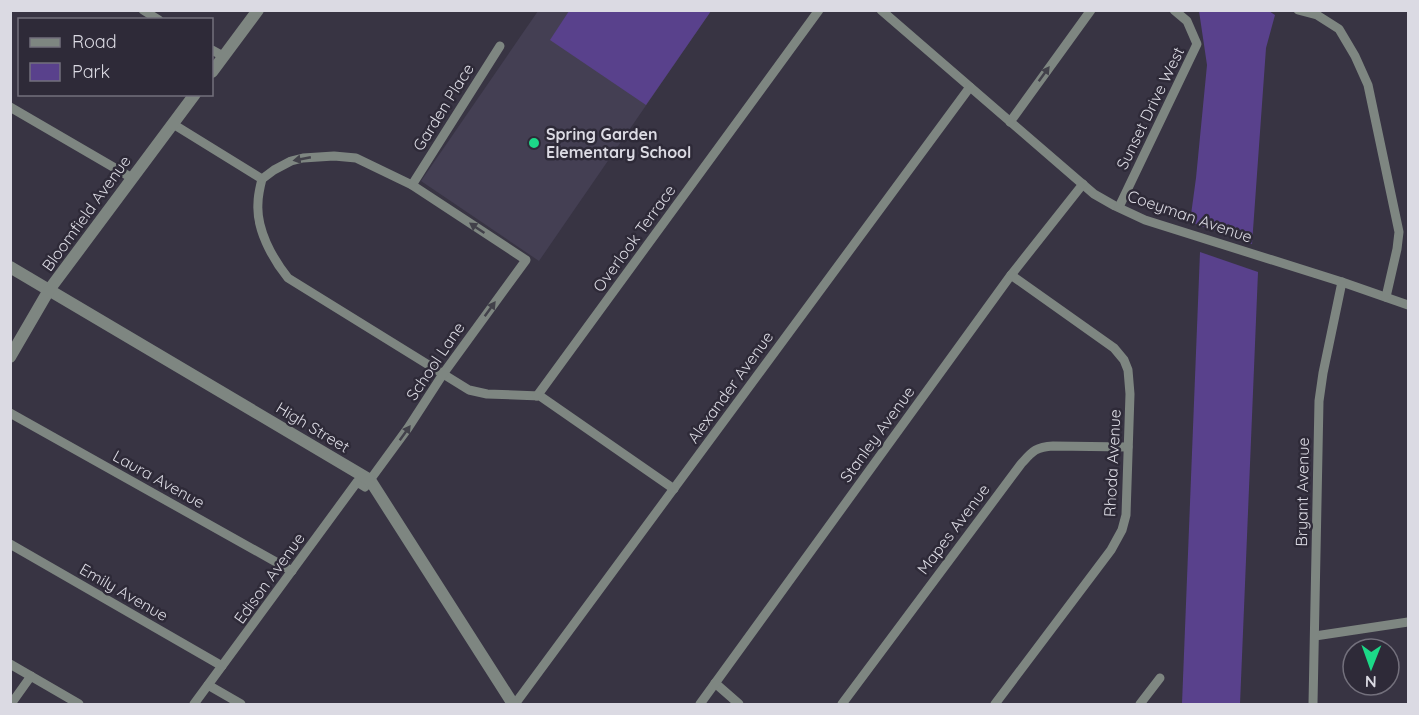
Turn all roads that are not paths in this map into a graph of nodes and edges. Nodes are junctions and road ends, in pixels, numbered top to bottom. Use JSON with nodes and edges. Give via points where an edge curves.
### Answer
{"nodes":[{"id":1,"x":143,"y":10,"type":"edge"},
{"id":2,"x":258,"y":10,"type":"edge"},
{"id":3,"x":819,"y":10,"type":"edge"},
{"id":4,"x":881,"y":10,"type":"edge"},
{"id":5,"x":1091,"y":10,"type":"edge"},
{"id":6,"x":1174,"y":10,"type":"edge"},
{"id":7,"x":1298,"y":10,"type":"edge"},
{"id":8,"x":156,"y":18,"type":"edge"},
{"id":9,"x":500,"y":46,"type":"dead end"},
{"id":10,"x":213,"y":51,"type":"edge"},
{"id":11,"x":223,"y":56,"type":"junction"},
{"id":12,"x":213,"y":71,"type":"edge"},
{"id":13,"x":970,"y":87,"type":"junction"},
{"id":14,"x":194,"y":96,"type":"edge"},
{"id":15,"x":10,"y":107,"type":"edge"},
{"id":16,"x":1010,"y":122,"type":"junction"},
{"id":17,"x":173,"y":124,"type":"junction"},
{"id":18,"x":132,"y":178,"type":"junction"},
{"id":19,"x":262,"y":179,"type":"junction"},
{"id":20,"x":412,"y":184,"type":"junction"},
{"id":21,"x":1083,"y":184,"type":"junction"},
{"id":22,"x":1119,"y":207,"type":"junction"},
{"id":23,"x":10,"y":267,"type":"edge"},
{"id":24,"x":1011,"y":275,"type":"junction"},
{"id":25,"x":1342,"y":282,"type":"junction"},
{"id":26,"x":50,"y":290,"type":"junction"},
{"id":27,"x":1386,"y":297,"type":"junction"},
{"id":28,"x":1408,"y":305,"type":"edge"},
{"id":29,"x":10,"y":357,"type":"edge"},
{"id":30,"x":443,"y":374,"type":"junction"},
{"id":31,"x":537,"y":396,"type":"junction"},
{"id":32,"x":10,"y":413,"type":"edge"},
{"id":33,"x":1128,"y":447,"type":"junction"},
{"id":34,"x":370,"y":480,"type":"junction"},
{"id":35,"x":674,"y":489,"type":"junction"},
{"id":36,"x":10,"y":544,"type":"edge"},
{"id":37,"x":292,"y":571,"type":"junction"},
{"id":38,"x":1408,"y":622,"type":"edge"},
{"id":39,"x":1315,"y":636,"type":"junction"},
{"id":40,"x":10,"y":664,"type":"edge"},
{"id":41,"x":222,"y":666,"type":"junction"},
{"id":42,"x":31,"y":676,"type":"junction"},
{"id":43,"x":1160,"y":678,"type":"dead end"},
{"id":44,"x":715,"y":683,"type":"junction"},
{"id":45,"x":208,"y":685,"type":"junction"},
{"id":46,"x":12,"y":705,"type":"edge"},
{"id":47,"x":79,"y":705,"type":"edge"},
{"id":48,"x":194,"y":705,"type":"edge"},
{"id":49,"x":241,"y":705,"type":"edge"},
{"id":50,"x":514,"y":705,"type":"edge"},
{"id":51,"x":700,"y":705,"type":"edge"},
{"id":52,"x":739,"y":705,"type":"edge"},
{"id":53,"x":842,"y":705,"type":"edge"},
{"id":54,"x":995,"y":705,"type":"edge"},
{"id":55,"x":1140,"y":705,"type":"edge"},
{"id":56,"x":1313,"y":705,"type":"edge"}],
"edges":[{"from":1,"to":8,"type":"street"},
{"from":2,"to":11,"type":"street"},
{"from":3,"to":31,"type":"street","name":"Overlook Terrace"},
{"from":4,"to":13,"type":"street","name":"Coeyman Avenue"},
{"from":16,"to":5,"type":"street","one_way":true},
{"from":6,"to":22,"type":"street","name":"Sunset Drive West","via":[[1187,21],[1197,44]]},
{"from":7,"to":27,"type":"street","via":[[1317,15],[1339,29],[1368,85],[1399,232]]},
{"from":9,"to":20,"type":"street","name":"Garden Place"},
{"from":10,"to":11,"type":"street"},
{"from":11,"to":12,"type":"street"},
{"from":13,"to":16,"type":"street","name":"Coeyman Avenue"},
{"from":13,"to":35,"type":"street","name":"Alexander Avenue"},
{"from":14,"to":17,"type":"street","name":"Bloomfield Avenue"},
{"from":15,"to":18,"type":"street"},
{"from":16,"to":21,"type":"street","name":"Coeyman Avenue"},
{"from":17,"to":18,"type":"street","name":"Bloomfield Avenue"},
{"from":17,"to":19,"type":"street"},
{"from":18,"to":26,"type":"street","name":"Bloomfield Avenue"},
{"from":20,"to":19,"type":"street","one_way":true,"via":[[356,158],[334,156],[291,161]]},
{"from":19,"to":30,"type":"street","via":[[260,221],[273,258],[288,278]]},
{"from":30,"to":20,"type":"street","name":"School Lane","one_way":true,"via":[[526,260]]},
{"from":21,"to":22,"type":"street","name":"Coeyman Avenue"},
{"from":21,"to":24,"type":"street","name":"Stanley Avenue"},
{"from":22,"to":25,"type":"street","name":"Coeyman Avenue","via":[[1145,220]]},
{"from":23,"to":26,"type":"street","name":"High Street"},
{"from":24,"to":33,"type":"street","name":"Rhoda Avenue","via":[[1114,348],[1124,360],[1130,394]]},
{"from":24,"to":44,"type":"street","name":"Stanley Avenue"},
{"from":25,"to":27,"type":"street","name":"Coeyman Avenue"},
{"from":25,"to":39,"type":"street","name":"Bryant Avenue","via":[[1319,401]]},
{"from":26,"to":29,"type":"street","name":"Bloomfield Avenue"},
{"from":26,"to":34,"type":"street","name":"High Street"},
{"from":27,"to":28,"type":"street","name":"Coeyman Avenue"},
{"from":30,"to":31,"type":"street","via":[[469,390]]},
{"from":34,"to":30,"type":"street","name":"School Lane","one_way":true},
{"from":31,"to":35,"type":"street"},
{"from":32,"to":37,"type":"street","name":"Laura Avenue"},
{"from":33,"to":53,"type":"street","name":"Mapes Avenue","via":[[1053,446],[1040,447],[1032,453]]},
{"from":33,"to":54,"type":"street","name":"Rhoda Avenue","via":[[1122,530]]},
{"from":34,"to":37,"type":"street","name":"Edison Avenue","via":[[364,487],[357,482]]},
{"from":34,"to":50,"type":"street","name":"High Street"},
{"from":35,"to":50,"type":"street","name":"Alexander Avenue"},
{"from":36,"to":41,"type":"street","name":"Emily Avenue"},
{"from":37,"to":41,"type":"street","name":"Edison Avenue"},
{"from":38,"to":39,"type":"street"},
{"from":39,"to":56,"type":"street","name":"Bryant Avenue"},
{"from":40,"to":42,"type":"street"},
{"from":41,"to":45,"type":"street","name":"Edison Avenue"},
{"from":42,"to":46,"type":"street"},
{"from":42,"to":47,"type":"street"},
{"from":43,"to":55,"type":"street"},
{"from":44,"to":51,"type":"street","name":"Stanley Avenue"},
{"from":44,"to":52,"type":"street"},
{"from":45,"to":48,"type":"street","name":"Edison Avenue"},
{"from":45,"to":49,"type":"street"}]}
